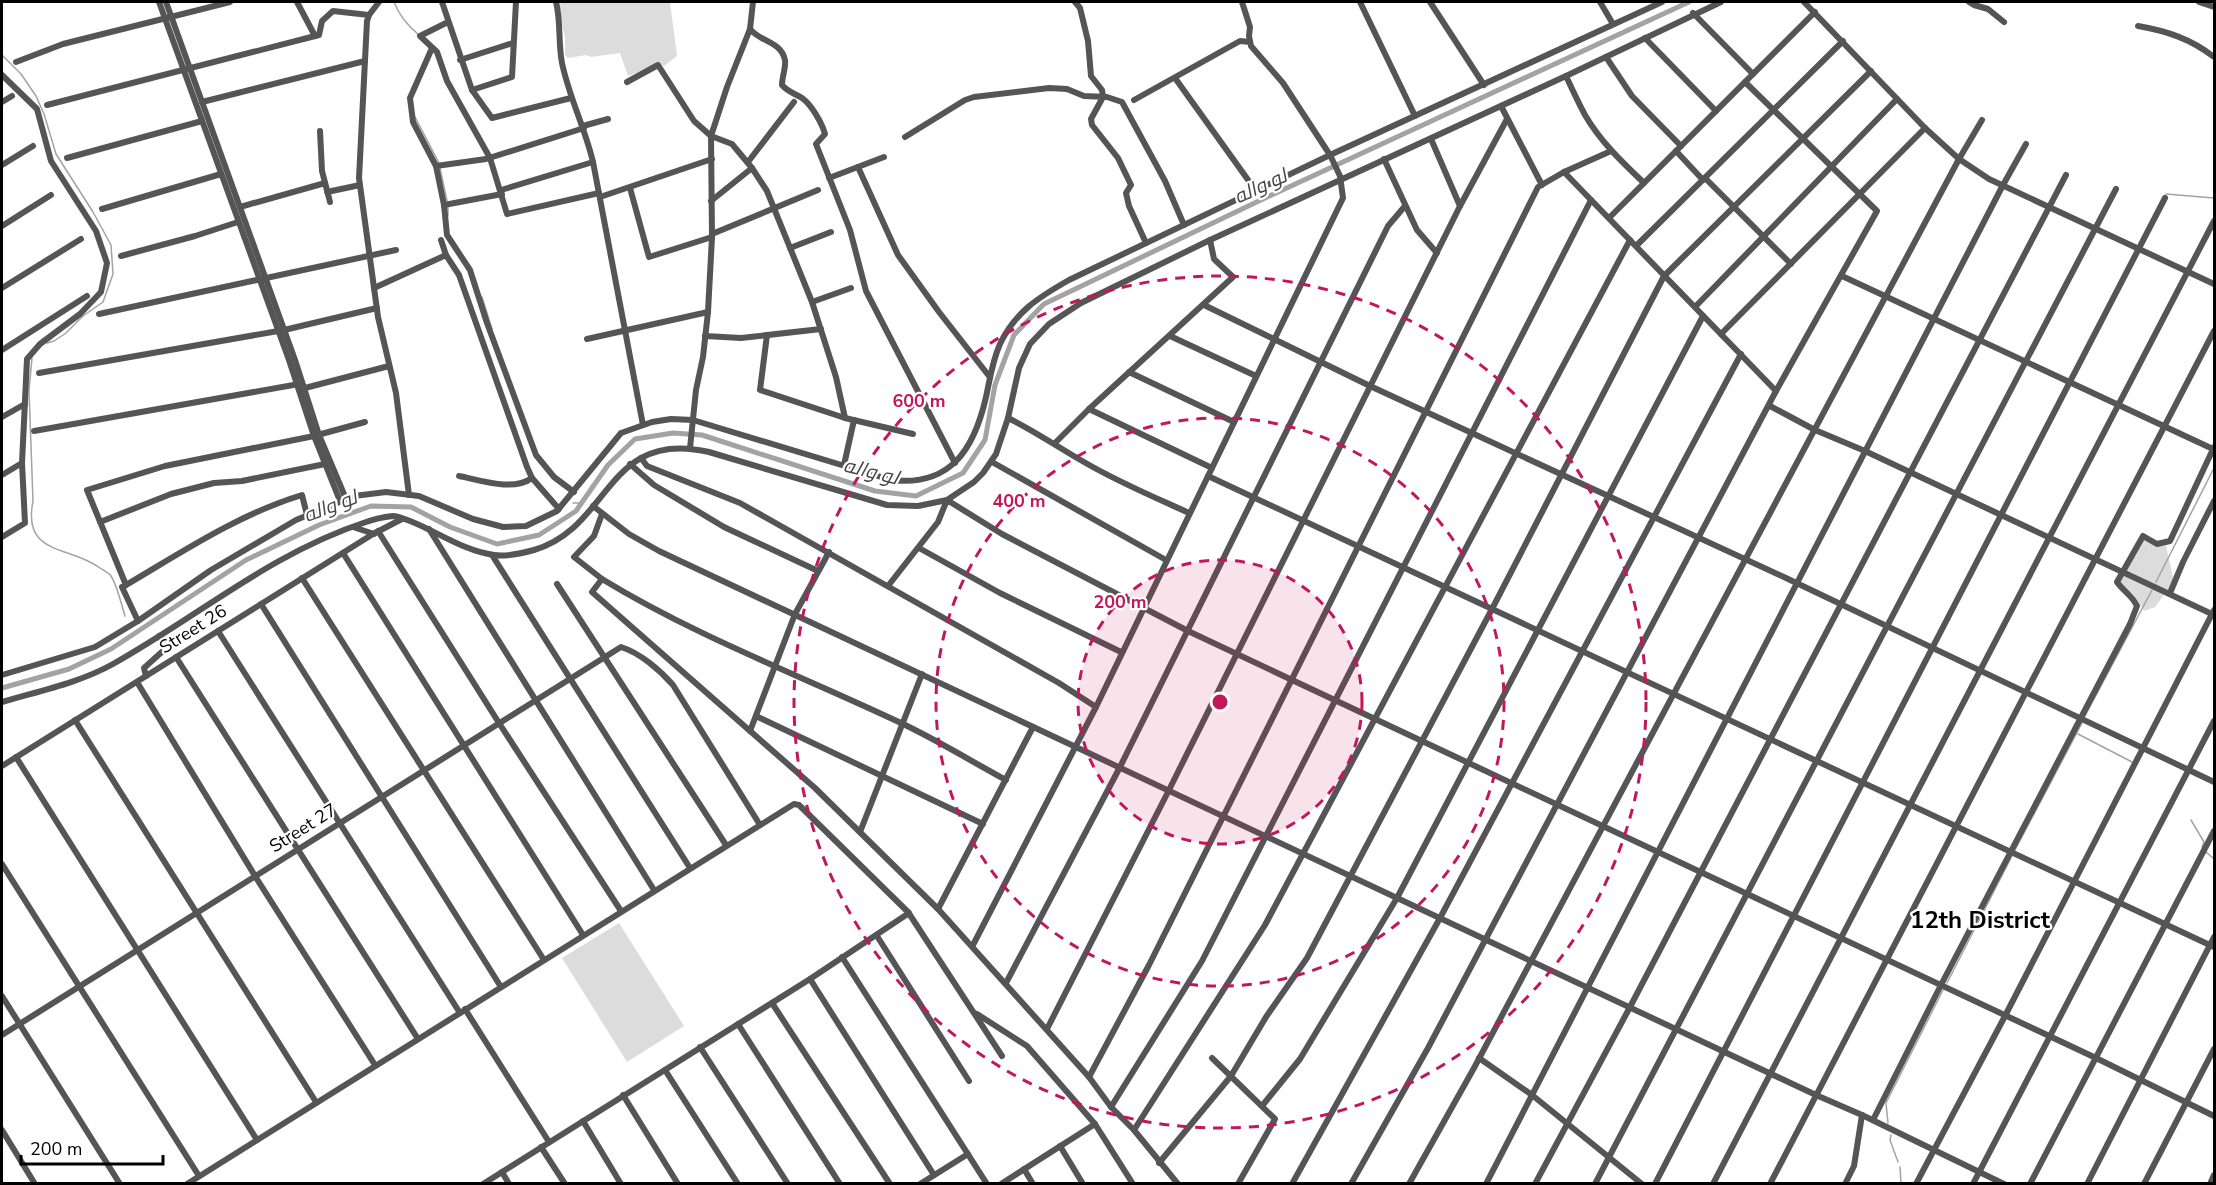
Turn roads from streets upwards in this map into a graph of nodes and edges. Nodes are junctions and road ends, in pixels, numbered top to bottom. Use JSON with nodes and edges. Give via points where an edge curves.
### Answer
{"nodes":[{"id":1,"x":159,"y":2,"type":"edge"},
{"id":2,"x":166,"y":2,"type":"edge"},
{"id":3,"x":230,"y":2,"type":"edge"},
{"id":4,"x":297,"y":2,"type":"edge"},
{"id":5,"x":379,"y":2,"type":"edge"},
{"id":6,"x":442,"y":2,"type":"edge"},
{"id":7,"x":516,"y":2,"type":"edge"},
{"id":8,"x":556,"y":2,"type":"edge"},
{"id":9,"x":753,"y":2,"type":"edge"},
{"id":10,"x":1075,"y":2,"type":"edge"},
{"id":11,"x":1242,"y":2,"type":"edge"},
{"id":12,"x":1360,"y":2,"type":"edge"},
{"id":13,"x":1430,"y":2,"type":"edge"},
{"id":14,"x":1600,"y":2,"type":"edge"},
{"id":15,"x":1662,"y":2,"type":"edge"},
{"id":16,"x":1721,"y":2,"type":"edge"},
{"id":17,"x":1804,"y":2,"type":"edge"},
{"id":18,"x":1969,"y":2,"type":"edge"},
{"id":19,"x":2199,"y":2,"type":"edge"},
{"id":20,"x":2214,"y":7,"type":"edge"},
{"id":21,"x":1815,"y":12,"type":"junction"},
{"id":22,"x":1693,"y":14,"type":"junction"},
{"id":23,"x":369,"y":15,"type":"junction"},
{"id":24,"x":172,"y":17,"type":"junction"},
{"id":25,"x":164,"y":19,"type":"junction"},
{"id":26,"x":448,"y":22,"type":"junction"},
{"id":27,"x":2004,"y":22,"type":"dead end"},
{"id":28,"x":1613,"y":24,"type":"junction"},
{"id":29,"x":2138,"y":26,"type":"dead end"},
{"id":30,"x":750,"y":29,"type":"junction"},
{"id":31,"x":315,"y":36,"type":"junction"},
{"id":32,"x":1645,"y":38,"type":"junction"},
{"id":33,"x":1843,"y":41,"type":"junction"},
{"id":34,"x":1250,"y":42,"type":"junction"},
{"id":35,"x":513,"y":43,"type":"junction"},
{"id":36,"x":432,"y":48,"type":"junction"},
{"id":37,"x":1606,"y":57,"type":"junction"},
{"id":38,"x":2214,"y":57,"type":"edge"},
{"id":39,"x":460,"y":60,"type":"junction"},
{"id":40,"x":16,"y":62,"type":"dead end"},
{"id":41,"x":365,"y":62,"type":"junction"},
{"id":42,"x":186,"y":69,"type":"junction"},
{"id":43,"x":1871,"y":71,"type":"junction"},
{"id":44,"x":1753,"y":74,"type":"junction"},
{"id":45,"x":2,"y":75,"type":"edge"},
{"id":46,"x":1566,"y":76,"type":"junction"},
{"id":47,"x":1175,"y":78,"type":"junction"},
{"id":48,"x":627,"y":82,"type":"dead end"},
{"id":49,"x":1745,"y":82,"type":"junction"},
{"id":50,"x":1484,"y":85,"type":"junction"},
{"id":51,"x":472,"y":90,"type":"junction"},
{"id":52,"x":12,"y":96,"type":"dead end"},
{"id":53,"x":1103,"y":97,"type":"junction"},
{"id":54,"x":571,"y":98,"type":"junction"},
{"id":55,"x":1897,"y":99,"type":"junction"},
{"id":56,"x":1134,"y":100,"type":"dead end"},
{"id":57,"x":2,"y":102,"type":"edge"},
{"id":58,"x":202,"y":102,"type":"junction"},
{"id":59,"x":794,"y":102,"type":"dead end"},
{"id":60,"x":47,"y":105,"type":"dead end"},
{"id":61,"x":1501,"y":106,"type":"junction"},
{"id":62,"x":1774,"y":110,"type":"junction"},
{"id":63,"x":1716,"y":111,"type":"junction"},
{"id":64,"x":1415,"y":116,"type":"junction"},
{"id":65,"x":608,"y":119,"type":"dead end"},
{"id":66,"x":1507,"y":119,"type":"junction"},
{"id":67,"x":1982,"y":120,"type":"dead end"},
{"id":68,"x":202,"y":121,"type":"junction"},
{"id":69,"x":584,"y":127,"type":"junction"},
{"id":70,"x":1925,"y":128,"type":"junction"},
{"id":71,"x":320,"y":131,"type":"dead end"},
{"id":72,"x":711,"y":136,"type":"junction"},
{"id":73,"x":905,"y":137,"type":"dead end"},
{"id":74,"x":1803,"y":138,"type":"junction"},
{"id":75,"x":1431,"y":139,"type":"junction"},
{"id":76,"x":2026,"y":144,"type":"dead end"},
{"id":77,"x":33,"y":146,"type":"dead end"},
{"id":78,"x":1678,"y":148,"type":"junction"},
{"id":79,"x":1611,"y":150,"type":"junction"},
{"id":80,"x":884,"y":157,"type":"dead end"},
{"id":81,"x":67,"y":158,"type":"dead end"},
{"id":82,"x":490,"y":158,"type":"junction"},
{"id":83,"x":1332,"y":158,"type":"junction"},
{"id":84,"x":712,"y":159,"type":"junction"},
{"id":85,"x":1384,"y":159,"type":"junction"},
{"id":86,"x":1959,"y":159,"type":"junction"},
{"id":87,"x":593,"y":162,"type":"junction"},
{"id":88,"x":2,"y":165,"type":"edge"},
{"id":89,"x":750,"y":165,"type":"junction"},
{"id":90,"x":436,"y":166,"type":"junction"},
{"id":91,"x":858,"y":167,"type":"junction"},
{"id":92,"x":1831,"y":167,"type":"junction"},
{"id":93,"x":1564,"y":172,"type":"junction"},
{"id":94,"x":220,"y":174,"type":"junction"},
{"id":95,"x":2066,"y":175,"type":"dead end"},
{"id":96,"x":829,"y":178,"type":"junction"},
{"id":97,"x":1341,"y":178,"type":"junction"},
{"id":98,"x":1704,"y":179,"type":"junction"},
{"id":99,"x":325,"y":183,"type":"junction"},
{"id":100,"x":1644,"y":183,"type":"junction"},
{"id":101,"x":360,"y":185,"type":"junction"},
{"id":102,"x":1542,"y":185,"type":"junction"},
{"id":103,"x":2003,"y":185,"type":"junction"},
{"id":104,"x":630,"y":188,"type":"junction"},
{"id":105,"x":2116,"y":189,"type":"dead end"},
{"id":106,"x":818,"y":190,"type":"dead end"},
{"id":107,"x":1256,"y":191,"type":"junction"},
{"id":108,"x":327,"y":192,"type":"junction"},
{"id":109,"x":501,"y":192,"type":"junction"},
{"id":110,"x":51,"y":195,"type":"dead end"},
{"id":111,"x":599,"y":195,"type":"junction"},
{"id":112,"x":1860,"y":195,"type":"junction"},
{"id":113,"x":2165,"y":198,"type":"dead end"},
{"id":114,"x":1591,"y":200,"type":"junction"},
{"id":115,"x":711,"y":201,"type":"junction"},
{"id":116,"x":330,"y":202,"type":"dead end"},
{"id":117,"x":444,"y":206,"type":"junction"},
{"id":118,"x":1404,"y":206,"type":"junction"},
{"id":119,"x":1460,"y":206,"type":"junction"},
{"id":120,"x":2050,"y":206,"type":"junction"},
{"id":121,"x":240,"y":207,"type":"junction"},
{"id":122,"x":1734,"y":207,"type":"junction"},
{"id":123,"x":774,"y":208,"type":"junction"},
{"id":124,"x":102,"y":209,"type":"dead end"},
{"id":125,"x":1609,"y":218,"type":"junction"},
{"id":126,"x":2214,"y":221,"type":"edge"},
{"id":127,"x":238,"y":222,"type":"junction"},
{"id":128,"x":1184,"y":225,"type":"junction"},
{"id":129,"x":2,"y":226,"type":"edge"},
{"id":130,"x":2096,"y":228,"type":"junction"},
{"id":131,"x":831,"y":232,"type":"dead end"},
{"id":132,"x":712,"y":236,"type":"junction"},
{"id":133,"x":1764,"y":237,"type":"junction"},
{"id":134,"x":81,"y":238,"type":"dead end"},
{"id":135,"x":441,"y":240,"type":"dead end"},
{"id":136,"x":1210,"y":240,"type":"junction"},
{"id":137,"x":1630,"y":240,"type":"junction"},
{"id":138,"x":1146,"y":243,"type":"junction"},
{"id":139,"x":1636,"y":246,"type":"junction"},
{"id":140,"x":790,"y":248,"type":"junction"},
{"id":141,"x":2139,"y":248,"type":"junction"},
{"id":142,"x":396,"y":250,"type":"dead end"},
{"id":143,"x":370,"y":254,"type":"junction"},
{"id":144,"x":1437,"y":254,"type":"junction"},
{"id":145,"x":446,"y":255,"type":"junction"},
{"id":146,"x":120,"y":256,"type":"dead end"},
{"id":147,"x":1791,"y":264,"type":"junction"},
{"id":148,"x":2188,"y":271,"type":"junction"},
{"id":149,"x":1664,"y":276,"type":"junction"},
{"id":150,"x":1842,"y":276,"type":"junction"},
{"id":151,"x":262,"y":278,"type":"junction"},
{"id":152,"x":2214,"y":284,"type":"edge"},
{"id":153,"x":2,"y":288,"type":"edge"},
{"id":154,"x":374,"y":288,"type":"junction"},
{"id":155,"x":851,"y":288,"type":"dead end"},
{"id":156,"x":87,"y":296,"type":"dead end"},
{"id":157,"x":1888,"y":297,"type":"junction"},
{"id":158,"x":812,"y":302,"type":"junction"},
{"id":159,"x":1204,"y":304,"type":"junction"},
{"id":160,"x":1695,"y":307,"type":"junction"},
{"id":161,"x":377,"y":308,"type":"junction"},
{"id":162,"x":708,"y":312,"type":"junction"},
{"id":163,"x":99,"y":314,"type":"dead end"},
{"id":164,"x":1703,"y":316,"type":"junction"},
{"id":165,"x":1934,"y":318,"type":"junction"},
{"id":166,"x":821,"y":329,"type":"junction"},
{"id":167,"x":281,"y":330,"type":"junction"},
{"id":168,"x":626,"y":331,"type":"junction"},
{"id":169,"x":2214,"y":331,"type":"edge"},
{"id":170,"x":1721,"y":334,"type":"junction"},
{"id":171,"x":767,"y":335,"type":"junction"},
{"id":172,"x":705,"y":336,"type":"junction"},
{"id":173,"x":1170,"y":336,"type":"junction"},
{"id":174,"x":587,"y":339,"type":"dead end"},
{"id":175,"x":1980,"y":340,"type":"junction"},
{"id":176,"x":1275,"y":341,"type":"junction"},
{"id":177,"x":2,"y":350,"type":"edge"},
{"id":178,"x":1741,"y":354,"type":"junction"},
{"id":179,"x":2026,"y":361,"type":"junction"},
{"id":180,"x":1320,"y":362,"type":"junction"},
{"id":181,"x":389,"y":366,"type":"junction"},
{"id":182,"x":1129,"y":372,"type":"junction"},
{"id":183,"x":39,"y":373,"type":"dead end"},
{"id":184,"x":989,"y":376,"type":"junction"},
{"id":185,"x":1256,"y":376,"type":"junction"},
{"id":186,"x":2070,"y":382,"type":"junction"},
{"id":187,"x":302,"y":385,"type":"junction"},
{"id":188,"x":1370,"y":386,"type":"junction"},
{"id":189,"x":1776,"y":391,"type":"junction"},
{"id":190,"x":25,"y":404,"type":"junction"},
{"id":191,"x":2119,"y":404,"type":"junction"},
{"id":192,"x":1770,"y":406,"type":"junction"},
{"id":193,"x":1089,"y":409,"type":"junction"},
{"id":194,"x":1426,"y":411,"type":"junction"},
{"id":195,"x":2,"y":417,"type":"edge"},
{"id":196,"x":845,"y":418,"type":"junction"},
{"id":197,"x":1008,"y":418,"type":"junction"},
{"id":198,"x":854,"y":420,"type":"junction"},
{"id":199,"x":365,"y":422,"type":"dead end"},
{"id":200,"x":1234,"y":422,"type":"junction"},
{"id":201,"x":693,"y":423,"type":"junction"},
{"id":202,"x":643,"y":425,"type":"junction"},
{"id":203,"x":2165,"y":427,"type":"junction"},
{"id":204,"x":1815,"y":430,"type":"junction"},
{"id":205,"x":34,"y":431,"type":"dead end"},
{"id":206,"x":1473,"y":433,"type":"junction"},
{"id":207,"x":912,"y":434,"type":"dead end"},
{"id":208,"x":316,"y":435,"type":"junction"},
{"id":209,"x":1055,"y":443,"type":"junction"},
{"id":210,"x":690,"y":447,"type":"junction"},
{"id":211,"x":2214,"y":448,"type":"edge"},
{"id":212,"x":1865,"y":451,"type":"junction"},
{"id":213,"x":1517,"y":453,"type":"junction"},
{"id":214,"x":641,"y":458,"type":"junction"},
{"id":215,"x":992,"y":462,"type":"junction"},
{"id":216,"x":22,"y":463,"type":"junction"},
{"id":217,"x":956,"y":463,"type":"junction"},
{"id":218,"x":325,"y":464,"type":"junction"},
{"id":219,"x":630,"y":464,"type":"junction"},
{"id":220,"x":844,"y":465,"type":"junction"},
{"id":221,"x":1212,"y":468,"type":"junction"},
{"id":222,"x":1910,"y":472,"type":"junction"},
{"id":223,"x":2,"y":475,"type":"edge"},
{"id":224,"x":1561,"y":475,"type":"junction"},
{"id":225,"x":459,"y":476,"type":"dead end"},
{"id":226,"x":1208,"y":476,"type":"junction"},
{"id":227,"x":532,"y":478,"type":"junction"},
{"id":228,"x":574,"y":492,"type":"junction"},
{"id":229,"x":1956,"y":494,"type":"junction"},
{"id":230,"x":409,"y":495,"type":"junction"},
{"id":231,"x":1254,"y":496,"type":"junction"},
{"id":232,"x":1608,"y":496,"type":"junction"},
{"id":233,"x":343,"y":500,"type":"junction"},
{"id":234,"x":947,"y":500,"type":"junction"},
{"id":235,"x":2214,"y":501,"type":"edge"},
{"id":236,"x":593,"y":506,"type":"junction"},
{"id":237,"x":559,"y":509,"type":"junction"},
{"id":238,"x":1189,"y":513,"type":"junction"},
{"id":239,"x":602,"y":514,"type":"junction"},
{"id":240,"x":307,"y":515,"type":"junction"},
{"id":241,"x":2001,"y":515,"type":"junction"},
{"id":242,"x":1653,"y":517,"type":"junction"},
{"id":243,"x":402,"y":519,"type":"junction"},
{"id":244,"x":1303,"y":520,"type":"junction"},
{"id":245,"x":100,"y":522,"type":"junction"},
{"id":246,"x":353,"y":527,"type":"junction"},
{"id":247,"x":429,"y":529,"type":"junction"},
{"id":248,"x":377,"y":533,"type":"junction"},
{"id":249,"x":2,"y":537,"type":"edge"},
{"id":250,"x":2049,"y":537,"type":"junction"},
{"id":251,"x":1700,"y":538,"type":"junction"},
{"id":252,"x":1359,"y":546,"type":"junction"},
{"id":253,"x":919,"y":548,"type":"junction"},
{"id":254,"x":829,"y":552,"type":"junction"},
{"id":255,"x":343,"y":553,"type":"junction"},
{"id":256,"x":492,"y":555,"type":"junction"},
{"id":257,"x":2096,"y":559,"type":"junction"},
{"id":258,"x":1166,"y":560,"type":"junction"},
{"id":259,"x":1746,"y":560,"type":"junction"},
{"id":260,"x":1404,"y":567,"type":"junction"},
{"id":261,"x":818,"y":571,"type":"junction"},
{"id":262,"x":2122,"y":572,"type":"junction"},
{"id":263,"x":302,"y":578,"type":"junction"},
{"id":264,"x":602,"y":579,"type":"junction"},
{"id":265,"x":557,"y":584,"type":"dead end"},
{"id":266,"x":1796,"y":584,"type":"junction"},
{"id":267,"x":126,"y":585,"type":"junction"},
{"id":268,"x":888,"y":586,"type":"junction"},
{"id":269,"x":1446,"y":587,"type":"junction"},
{"id":270,"x":2170,"y":593,"type":"junction"},
{"id":271,"x":261,"y":604,"type":"junction"},
{"id":272,"x":1841,"y":605,"type":"junction"},
{"id":273,"x":1142,"y":609,"type":"junction"},
{"id":274,"x":1492,"y":609,"type":"junction"},
{"id":275,"x":2214,"y":613,"type":"edge"},
{"id":276,"x":795,"y":614,"type":"junction"},
{"id":277,"x":138,"y":621,"type":"junction"},
{"id":278,"x":1887,"y":627,"type":"junction"},
{"id":279,"x":1537,"y":630,"type":"junction"},
{"id":280,"x":218,"y":631,"type":"junction"},
{"id":281,"x":1188,"y":631,"type":"junction"},
{"id":282,"x":159,"y":636,"type":"junction"},
{"id":283,"x":1932,"y":648,"type":"junction"},
{"id":284,"x":1582,"y":651,"type":"junction"},
{"id":285,"x":1121,"y":652,"type":"junction"},
{"id":286,"x":1236,"y":654,"type":"junction"},
{"id":287,"x":176,"y":657,"type":"junction"},
{"id":288,"x":604,"y":657,"type":"junction"},
{"id":289,"x":776,"y":668,"type":"junction"},
{"id":290,"x":1980,"y":671,"type":"junction"},
{"id":291,"x":1628,"y":673,"type":"junction"},
{"id":292,"x":922,"y":674,"type":"junction"},
{"id":293,"x":2,"y":675,"type":"edge"},
{"id":294,"x":146,"y":676,"type":"junction"},
{"id":295,"x":570,"y":679,"type":"junction"},
{"id":296,"x":1292,"y":681,"type":"junction"},
{"id":297,"x":137,"y":682,"type":"junction"},
{"id":298,"x":1674,"y":693,"type":"junction"},
{"id":299,"x":2026,"y":693,"type":"junction"},
{"id":300,"x":536,"y":700,"type":"junction"},
{"id":301,"x":1336,"y":701,"type":"junction"},
{"id":302,"x":2,"y":702,"type":"edge"},
{"id":303,"x":1096,"y":707,"type":"junction"},
{"id":304,"x":756,"y":716,"type":"junction"},
{"id":305,"x":1727,"y":718,"type":"junction"},
{"id":306,"x":2080,"y":718,"type":"junction"},
{"id":307,"x":75,"y":720,"type":"junction"},
{"id":308,"x":1375,"y":720,"type":"junction"},
{"id":309,"x":2214,"y":721,"type":"edge"},
{"id":310,"x":499,"y":723,"type":"junction"},
{"id":311,"x":903,"y":724,"type":"junction"},
{"id":312,"x":1033,"y":726,"type":"junction"},
{"id":313,"x":750,"y":732,"type":"junction"},
{"id":314,"x":1770,"y":739,"type":"junction"},
{"id":315,"x":1422,"y":742,"type":"junction"},
{"id":316,"x":464,"y":745,"type":"junction"},
{"id":317,"x":1076,"y":746,"type":"junction"},
{"id":318,"x":2143,"y":748,"type":"junction"},
{"id":319,"x":16,"y":757,"type":"junction"},
{"id":320,"x":1817,"y":760,"type":"junction"},
{"id":321,"x":1468,"y":763,"type":"junction"},
{"id":322,"x":2,"y":766,"type":"edge"},
{"id":323,"x":1120,"y":768,"type":"junction"},
{"id":324,"x":423,"y":770,"type":"junction"},
{"id":325,"x":2189,"y":770,"type":"junction"},
{"id":326,"x":883,"y":776,"type":"junction"},
{"id":327,"x":1006,"y":780,"type":"junction"},
{"id":328,"x":1862,"y":782,"type":"junction"},
{"id":329,"x":2214,"y":782,"type":"edge"},
{"id":330,"x":1511,"y":783,"type":"junction"},
{"id":331,"x":1169,"y":790,"type":"junction"},
{"id":332,"x":381,"y":797,"type":"junction"},
{"id":333,"x":1910,"y":804,"type":"junction"},
{"id":334,"x":1557,"y":805,"type":"junction"},
{"id":335,"x":1224,"y":816,"type":"junction"},
{"id":336,"x":339,"y":824,"type":"junction"},
{"id":337,"x":983,"y":824,"type":"junction"},
{"id":338,"x":760,"y":825,"type":"junction"},
{"id":339,"x":1603,"y":826,"type":"junction"},
{"id":340,"x":1956,"y":826,"type":"junction"},
{"id":341,"x":2214,"y":831,"type":"edge"},
{"id":342,"x":860,"y":832,"type":"junction"},
{"id":343,"x":1267,"y":836,"type":"junction"},
{"id":344,"x":726,"y":845,"type":"junction"},
{"id":345,"x":297,"y":849,"type":"junction"},
{"id":346,"x":1658,"y":852,"type":"junction"},
{"id":347,"x":2010,"y":852,"type":"junction"},
{"id":348,"x":1304,"y":854,"type":"junction"},
{"id":349,"x":2,"y":864,"type":"edge"},
{"id":350,"x":690,"y":868,"type":"junction"},
{"id":351,"x":1700,"y":873,"type":"junction"},
{"id":352,"x":255,"y":876,"type":"junction"},
{"id":353,"x":1351,"y":876,"type":"junction"},
{"id":354,"x":2073,"y":881,"type":"junction"},
{"id":355,"x":654,"y":890,"type":"junction"},
{"id":356,"x":1747,"y":894,"type":"junction"},
{"id":357,"x":1396,"y":898,"type":"junction"},
{"id":358,"x":2120,"y":903,"type":"junction"},
{"id":359,"x":938,"y":909,"type":"junction"},
{"id":360,"x":621,"y":911,"type":"junction"},
{"id":361,"x":196,"y":913,"type":"junction"},
{"id":362,"x":909,"y":914,"type":"junction"},
{"id":363,"x":1793,"y":915,"type":"junction"},
{"id":364,"x":1440,"y":918,"type":"junction"},
{"id":365,"x":2166,"y":925,"type":"junction"},
{"id":366,"x":583,"y":935,"type":"junction"},
{"id":367,"x":877,"y":936,"type":"junction"},
{"id":368,"x":1841,"y":937,"type":"junction"},
{"id":369,"x":2214,"y":937,"type":"edge"},
{"id":370,"x":1484,"y":939,"type":"junction"},
{"id":371,"x":973,"y":945,"type":"junction"},
{"id":372,"x":2213,"y":946,"type":"edge"},
{"id":373,"x":138,"y":950,"type":"junction"},
{"id":374,"x":842,"y":957,"type":"junction"},
{"id":375,"x":544,"y":960,"type":"junction"},
{"id":376,"x":1887,"y":960,"type":"junction"},
{"id":377,"x":1531,"y":961,"type":"junction"},
{"id":378,"x":810,"y":979,"type":"junction"},
{"id":379,"x":1006,"y":983,"type":"junction"},
{"id":380,"x":1941,"y":985,"type":"junction"},
{"id":381,"x":79,"y":986,"type":"junction"},
{"id":382,"x":501,"y":987,"type":"junction"},
{"id":383,"x":1587,"y":987,"type":"junction"},
{"id":384,"x":2,"y":996,"type":"edge"},
{"id":385,"x":772,"y":1003,"type":"junction"},
{"id":386,"x":1630,"y":1007,"type":"junction"},
{"id":387,"x":462,"y":1011,"type":"junction"},
{"id":388,"x":974,"y":1012,"type":"junction"},
{"id":389,"x":2005,"y":1016,"type":"junction"},
{"id":390,"x":19,"y":1024,"type":"junction"},
{"id":391,"x":738,"y":1024,"type":"junction"},
{"id":392,"x":1047,"y":1029,"type":"junction"},
{"id":393,"x":1677,"y":1029,"type":"junction"},
{"id":394,"x":2,"y":1035,"type":"edge"},
{"id":395,"x":2049,"y":1036,"type":"junction"},
{"id":396,"x":417,"y":1039,"type":"junction"},
{"id":397,"x":700,"y":1047,"type":"junction"},
{"id":398,"x":2214,"y":1048,"type":"edge"},
{"id":399,"x":1724,"y":1052,"type":"junction"},
{"id":400,"x":1002,"y":1056,"type":"dead end"},
{"id":401,"x":1212,"y":1058,"type":"dead end"},
{"id":402,"x":1479,"y":1058,"type":"junction"},
{"id":403,"x":2096,"y":1058,"type":"junction"},
{"id":404,"x":375,"y":1065,"type":"junction"},
{"id":405,"x":665,"y":1070,"type":"junction"},
{"id":406,"x":1770,"y":1073,"type":"junction"},
{"id":407,"x":1231,"y":1076,"type":"junction"},
{"id":408,"x":1089,"y":1077,"type":"junction"},
{"id":409,"x":2142,"y":1080,"type":"junction"},
{"id":410,"x":969,"y":1081,"type":"dead end"},
{"id":411,"x":623,"y":1095,"type":"junction"},
{"id":412,"x":1532,"y":1095,"type":"junction"},
{"id":413,"x":1816,"y":1095,"type":"junction"},
{"id":414,"x":316,"y":1102,"type":"junction"},
{"id":415,"x":2188,"y":1102,"type":"junction"},
{"id":416,"x":1262,"y":1106,"type":"junction"},
{"id":417,"x":1111,"y":1107,"type":"junction"},
{"id":418,"x":1862,"y":1115,"type":"junction"},
{"id":419,"x":2214,"y":1116,"type":"edge"},
{"id":420,"x":1873,"y":1120,"type":"junction"},
{"id":421,"x":583,"y":1121,"type":"junction"},
{"id":422,"x":1567,"y":1122,"type":"junction"},
{"id":423,"x":1095,"y":1124,"type":"junction"},
{"id":424,"x":2,"y":1130,"type":"edge"},
{"id":425,"x":1134,"y":1130,"type":"junction"},
{"id":426,"x":257,"y":1140,"type":"junction"},
{"id":427,"x":549,"y":1142,"type":"junction"},
{"id":428,"x":1060,"y":1146,"type":"junction"},
{"id":429,"x":541,"y":1147,"type":"junction"},
{"id":430,"x":1933,"y":1150,"type":"junction"},
{"id":431,"x":968,"y":1154,"type":"junction"},
{"id":432,"x":1610,"y":1157,"type":"junction"},
{"id":433,"x":1159,"y":1163,"type":"junction"},
{"id":434,"x":1024,"y":1169,"type":"junction"},
{"id":435,"x":502,"y":1172,"type":"junction"},
{"id":436,"x":1979,"y":1172,"type":"junction"},
{"id":437,"x":934,"y":1175,"type":"junction"},
{"id":438,"x":2214,"y":1175,"type":"edge"},
{"id":439,"x":199,"y":1176,"type":"junction"},
{"id":440,"x":35,"y":1184,"type":"edge"},
{"id":441,"x":120,"y":1184,"type":"edge"},
{"id":442,"x":187,"y":1184,"type":"edge"},
{"id":443,"x":483,"y":1184,"type":"edge"},
{"id":444,"x":510,"y":1184,"type":"edge"},
{"id":445,"x":565,"y":1184,"type":"edge"},
{"id":446,"x":621,"y":1184,"type":"edge"},
{"id":447,"x":678,"y":1184,"type":"edge"},
{"id":448,"x":738,"y":1184,"type":"edge"},
{"id":449,"x":788,"y":1184,"type":"edge"},
{"id":450,"x":840,"y":1184,"type":"edge"},
{"id":451,"x":890,"y":1184,"type":"edge"},
{"id":452,"x":920,"y":1184,"type":"edge"},
{"id":453,"x":987,"y":1184,"type":"edge"},
{"id":454,"x":1001,"y":1184,"type":"edge"},
{"id":455,"x":1033,"y":1184,"type":"edge"},
{"id":456,"x":1083,"y":1184,"type":"edge"},
{"id":457,"x":1133,"y":1184,"type":"edge"},
{"id":458,"x":1178,"y":1184,"type":"edge"},
{"id":459,"x":1239,"y":1184,"type":"edge"},
{"id":460,"x":1292,"y":1184,"type":"edge"},
{"id":461,"x":1351,"y":1184,"type":"edge"},
{"id":462,"x":1409,"y":1184,"type":"edge"},
{"id":463,"x":1486,"y":1184,"type":"edge"},
{"id":464,"x":1535,"y":1184,"type":"edge"},
{"id":465,"x":1595,"y":1184,"type":"edge"},
{"id":466,"x":1642,"y":1184,"type":"edge"},
{"id":467,"x":1655,"y":1184,"type":"edge"},
{"id":468,"x":1713,"y":1184,"type":"edge"},
{"id":469,"x":1770,"y":1184,"type":"edge"},
{"id":470,"x":1845,"y":1184,"type":"edge"},
{"id":471,"x":1916,"y":1184,"type":"edge"},
{"id":472,"x":1973,"y":1184,"type":"edge"},
{"id":473,"x":2004,"y":1184,"type":"edge"},
{"id":474,"x":2030,"y":1184,"type":"edge"},
{"id":475,"x":2087,"y":1184,"type":"edge"},
{"id":476,"x":2144,"y":1184,"type":"edge"},
{"id":477,"x":2210,"y":1184,"type":"edge"}],
"edges":[{"from":1,"to":25,"type":"street"},
{"from":2,"to":24,"type":"street"},
{"from":3,"to":24,"type":"street"},
{"from":4,"to":31,"type":"street"},
{"from":5,"to":23,"type":"street"},
{"from":6,"to":26,"type":"street"},
{"from":7,"to":35,"type":"street"},
{"from":8,"to":54,"type":"street","via":[[561,61]]},
{"from":9,"to":30,"type":"street"},
{"from":10,"to":53,"type":"street","via":[[1088,41],[1091,76]]},
{"from":11,"to":34,"type":"street"},
{"from":12,"to":64,"type":"street"},
{"from":13,"to":50,"type":"street"},
{"from":14,"to":28,"type":"street"},
{"from":15,"to":28,"type":"street"},
{"from":16,"to":22,"type":"street"},
{"from":17,"to":21,"type":"street"},
{"from":18,"to":27,"type":"street","via":[[1988,9]]},
{"from":19,"to":20,"type":"street"},
{"from":21,"to":33,"type":"street"},
{"from":21,"to":44,"type":"street"},
{"from":22,"to":32,"type":"street"},
{"from":22,"to":44,"type":"street"},
{"from":23,"to":31,"type":"street","via":[[333,11],[322,21],[319,35]]},
{"from":23,"to":41,"type":"street"},
{"from":24,"to":25,"type":"street"},
{"from":24,"to":42,"type":"street"},
{"from":25,"to":40,"type":"street","via":[[63,44]]},
{"from":25,"to":42,"type":"street"},
{"from":26,"to":36,"type":"street","via":[[420,36]]},
{"from":26,"to":39,"type":"street"},
{"from":28,"to":50,"type":"street"},
{"from":29,"to":38,"type":"street","via":[[2185,39]]},
{"from":30,"to":72,"type":"street"},
{"from":30,"to":96,"type":"street","via":[[779,48],[785,59],[782,85],[804,99],[823,126],[825,134],[816,144]]},
{"from":31,"to":42,"type":"street"},
{"from":32,"to":37,"type":"street"},
{"from":32,"to":63,"type":"street"},
{"from":33,"to":43,"type":"street"},
{"from":33,"to":62,"type":"street"},
{"from":34,"to":47,"type":"street","via":[[1240,41]]},
{"from":34,"to":83,"type":"street","via":[[1283,83]]},
{"from":35,"to":39,"type":"street"},
{"from":35,"to":51,"type":"street","via":[[512,77]]},
{"from":36,"to":82,"type":"street"},
{"from":36,"to":90,"type":"street","via":[[410,98],[413,122]]},
{"from":37,"to":46,"type":"street"},
{"from":37,"to":78,"type":"street","via":[[1632,96]]},
{"from":39,"to":51,"type":"street"},
{"from":41,"to":58,"type":"street"},
{"from":41,"to":101,"type":"street"},
{"from":42,"to":58,"type":"street"},
{"from":42,"to":60,"type":"street"},
{"from":42,"to":68,"type":"street"},
{"from":43,"to":55,"type":"street"},
{"from":43,"to":74,"type":"street"},
{"from":44,"to":49,"type":"street"},
{"from":45,"to":190,"type":"street","via":[[37,109],[51,162],[96,231],[107,263],[101,292],[27,359]]},
{"from":46,"to":61,"type":"street"},
{"from":46,"to":79,"type":"street","via":[[1585,115]]},
{"from":47,"to":56,"type":"street"},
{"from":47,"to":107,"type":"street"},
{"from":48,"to":72,"type":"street","via":[[658,65],[694,121]]},
{"from":49,"to":62,"type":"street"},
{"from":49,"to":63,"type":"street"},
{"from":50,"to":64,"type":"street"},
{"from":51,"to":54,"type":"street","via":[[492,118]]},
{"from":52,"to":57,"type":"street"},
{"from":53,"to":73,"type":"street","via":[[1049,88],[974,98]]},
{"from":53,"to":128,"type":"street","via":[[1122,102]]},
{"from":53,"to":138,"type":"street","via":[[1091,119],[1092,125],[1127,172],[1131,185],[1126,193],[1129,206]]},
{"from":54,"to":69,"type":"street"},
{"from":55,"to":70,"type":"street"},
{"from":55,"to":92,"type":"street"},
{"from":58,"to":121,"type":"street"},
{"from":59,"to":89,"type":"street"},
{"from":61,"to":66,"type":"street"},
{"from":61,"to":75,"type":"street"},
{"from":62,"to":74,"type":"street"},
{"from":62,"to":98,"type":"street"},
{"from":63,"to":78,"type":"street"},
{"from":64,"to":83,"type":"street"},
{"from":65,"to":69,"type":"street"},
{"from":66,"to":102,"type":"street"},
{"from":66,"to":119,"type":"street"},
{"from":67,"to":86,"type":"street"},
{"from":68,"to":81,"type":"street"},
{"from":68,"to":94,"type":"street"},
{"from":69,"to":82,"type":"street"},
{"from":69,"to":87,"type":"street"},
{"from":70,"to":86,"type":"street"},
{"from":70,"to":112,"type":"street"},
{"from":71,"to":99,"type":"street"},
{"from":72,"to":84,"type":"street"},
{"from":72,"to":89,"type":"street","via":[[732,144]]},
{"from":74,"to":92,"type":"street"},
{"from":74,"to":122,"type":"street"},
{"from":75,"to":85,"type":"street"},
{"from":75,"to":119,"type":"street"},
{"from":76,"to":103,"type":"street"},
{"from":77,"to":88,"type":"street"},
{"from":78,"to":98,"type":"street"},
{"from":78,"to":100,"type":"street"},
{"from":79,"to":93,"type":"street"},
{"from":79,"to":100,"type":"street"},
{"from":80,"to":91,"type":"street"},
{"from":82,"to":90,"type":"street"},
{"from":82,"to":109,"type":"street"},
{"from":83,"to":97,"type":"street"},
{"from":83,"to":107,"type":"street"},
{"from":84,"to":104,"type":"street"},
{"from":84,"to":115,"type":"street"},
{"from":85,"to":97,"type":"street"},
{"from":85,"to":118,"type":"street"},
{"from":86,"to":103,"type":"street"},
{"from":86,"to":157,"type":"street"},
{"from":87,"to":109,"type":"street"},
{"from":87,"to":111,"type":"street"},
{"from":89,"to":115,"type":"street"},
{"from":89,"to":123,"type":"street"},
{"from":90,"to":117,"type":"street"},
{"from":91,"to":96,"type":"street"},
{"from":91,"to":184,"type":"street","via":[[898,255]]},
{"from":92,"to":112,"type":"street"},
{"from":92,"to":133,"type":"street"},
{"from":93,"to":102,"type":"street"},
{"from":93,"to":114,"type":"street"},
{"from":94,"to":124,"type":"street"},
{"from":94,"to":127,"type":"street"},
{"from":95,"to":120,"type":"street"},
{"from":96,"to":217,"type":"street","via":[[850,230],[866,291]]},
{"from":97,"to":136,"type":"street"},
{"from":97,"to":176,"type":"street","via":[[1343,198]]},
{"from":98,"to":122,"type":"street"},
{"from":98,"to":139,"type":"street"},
{"from":99,"to":108,"type":"street"},
{"from":99,"to":121,"type":"street"},
{"from":100,"to":125,"type":"street"},
{"from":101,"to":108,"type":"street"},
{"from":101,"to":143,"type":"street"},
{"from":102,"to":194,"type":"street"},
{"from":103,"to":120,"type":"street"},
{"from":103,"to":165,"type":"street"},
{"from":104,"to":111,"type":"street"},
{"from":104,"to":132,"type":"street","via":[[649,257]]},
{"from":105,"to":130,"type":"street"},
{"from":106,"to":123,"type":"street"},
{"from":107,"to":128,"type":"street"},
{"from":108,"to":116,"type":"street"},
{"from":109,"to":111,"type":"street","via":[[507,214]]},
{"from":109,"to":117,"type":"street"},
{"from":110,"to":129,"type":"street"},
{"from":111,"to":168,"type":"street"},
{"from":112,"to":147,"type":"street"},
{"from":112,"to":150,"type":"street","via":[[1877,211]]},
{"from":113,"to":141,"type":"street"},
{"from":114,"to":125,"type":"street"},
{"from":114,"to":206,"type":"street"},
{"from":115,"to":132,"type":"street"},
{"from":117,"to":228,"type":"street","via":[[447,235],[470,270],[536,455],[554,477]]},
{"from":118,"to":144,"type":"street"},
{"from":118,"to":180,"type":"street","via":[[1389,226]]},
{"from":119,"to":144,"type":"street"},
{"from":120,"to":130,"type":"street"},
{"from":120,"to":175,"type":"street"},
{"from":121,"to":151,"type":"street"},
{"from":122,"to":133,"type":"street"},
{"from":122,"to":149,"type":"street"},
{"from":123,"to":132,"type":"street"},
{"from":123,"to":140,"type":"street"},
{"from":125,"to":137,"type":"street"},
{"from":126,"to":148,"type":"street"},
{"from":127,"to":146,"type":"street"},
{"from":127,"to":151,"type":"street"},
{"from":128,"to":138,"type":"street"},
{"from":130,"to":141,"type":"street"},
{"from":130,"to":179,"type":"street"},
{"from":131,"to":140,"type":"street"},
{"from":132,"to":162,"type":"street"},
{"from":133,"to":147,"type":"street"},
{"from":133,"to":160,"type":"street"},
{"from":134,"to":153,"type":"street"},
{"from":135,"to":145,"type":"street"},
{"from":136,"to":159,"type":"street","via":[[1215,259],[1233,277]]},
{"from":136,"to":197,"type":"street","via":[[1081,303],[1049,324],[1024,356]]},
{"from":137,"to":139,"type":"street"},
{"from":137,"to":213,"type":"street"},
{"from":138,"to":184,"type":"street","via":[[1038,298],[1017,317],[1001,343]]},
{"from":139,"to":149,"type":"street"},
{"from":140,"to":158,"type":"street"},
{"from":141,"to":148,"type":"street"},
{"from":141,"to":186,"type":"street"},
{"from":142,"to":143,"type":"street"},
{"from":143,"to":151,"type":"street"},
{"from":143,"to":154,"type":"street"},
{"from":144,"to":188,"type":"street"},
{"from":145,"to":154,"type":"street"},
{"from":145,"to":227,"type":"street","via":[[459,275]]},
{"from":147,"to":170,"type":"street"},
{"from":148,"to":152,"type":"street"},
{"from":148,"to":191,"type":"street"},
{"from":149,"to":160,"type":"street"},
{"from":149,"to":224,"type":"street"},
{"from":150,"to":157,"type":"street"},
{"from":150,"to":189,"type":"street"},
{"from":151,"to":163,"type":"street"},
{"from":151,"to":167,"type":"street"},
{"from":154,"to":161,"type":"street"},
{"from":155,"to":158,"type":"street"},
{"from":156,"to":177,"type":"street"},
{"from":157,"to":165,"type":"street"},
{"from":157,"to":204,"type":"street"},
{"from":158,"to":166,"type":"street"},
{"from":159,"to":173,"type":"street"},
{"from":159,"to":176,"type":"street"},
{"from":160,"to":164,"type":"street"},
{"from":161,"to":167,"type":"street"},
{"from":161,"to":181,"type":"street"},
{"from":162,"to":168,"type":"street"},
{"from":162,"to":172,"type":"street"},
{"from":164,"to":170,"type":"street"},
{"from":164,"to":232,"type":"street"},
{"from":165,"to":175,"type":"street"},
{"from":165,"to":212,"type":"street"},
{"from":166,"to":171,"type":"street"},
{"from":166,"to":196,"type":"street"},
{"from":167,"to":183,"type":"street"},
{"from":167,"to":187,"type":"street"},
{"from":168,"to":174,"type":"street"},
{"from":168,"to":202,"type":"street"},
{"from":169,"to":203,"type":"street"},
{"from":170,"to":178,"type":"street"},
{"from":171,"to":172,"type":"street"},
{"from":171,"to":196,"type":"street","via":[[760,390]]},
{"from":172,"to":201,"type":"street"},
{"from":173,"to":182,"type":"street"},
{"from":173,"to":185,"type":"street"},
{"from":175,"to":179,"type":"street"},
{"from":175,"to":222,"type":"street"},
{"from":176,"to":180,"type":"street"},
{"from":176,"to":185,"type":"street"},
{"from":178,"to":189,"type":"street"},
{"from":178,"to":242,"type":"street"},
{"from":179,"to":186,"type":"street"},
{"from":179,"to":229,"type":"street"},
{"from":180,"to":188,"type":"street"},
{"from":180,"to":231,"type":"street"},
{"from":181,"to":187,"type":"street"},
{"from":181,"to":230,"type":"street"},
{"from":182,"to":193,"type":"street"},
{"from":182,"to":200,"type":"street"},
{"from":184,"to":217,"type":"street","via":[[986,399],[969,447]]},
{"from":185,"to":200,"type":"street"},
{"from":186,"to":191,"type":"street"},
{"from":186,"to":241,"type":"street"},
{"from":187,"to":205,"type":"street"},
{"from":187,"to":208,"type":"street"},
{"from":188,"to":194,"type":"street"},
{"from":188,"to":244,"type":"street"},
{"from":189,"to":192,"type":"street"},
{"from":190,"to":195,"type":"street"},
{"from":190,"to":216,"type":"street"},
{"from":191,"to":203,"type":"street"},
{"from":191,"to":250,"type":"street"},
{"from":192,"to":204,"type":"street"},
{"from":192,"to":251,"type":"street"},
{"from":193,"to":209,"type":"street"},
{"from":193,"to":221,"type":"street"},
{"from":194,"to":206,"type":"street"},
{"from":194,"to":252,"type":"street"},
{"from":196,"to":198,"type":"street"},
{"from":197,"to":209,"type":"street"},
{"from":197,"to":215,"type":"street"},
{"from":198,"to":207,"type":"street"},
{"from":198,"to":220,"type":"street"},
{"from":199,"to":208,"type":"street"},
{"from":200,"to":221,"type":"street"},
{"from":201,"to":202,"type":"street","via":[[671,418]]},
{"from":201,"to":210,"type":"street"},
{"from":201,"to":220,"type":"street"},
{"from":202,"to":228,"type":"street","via":[[621,433]]},
{"from":203,"to":211,"type":"street"},
{"from":203,"to":257,"type":"street"},
{"from":204,"to":212,"type":"street"},
{"from":204,"to":259,"type":"street"},
{"from":206,"to":213,"type":"street"},
{"from":206,"to":260,"type":"street"},
{"from":208,"to":218,"type":"street"},
{"from":208,"to":233,"type":"street"},
{"from":208,"to":245,"type":"street","via":[[165,466],[87,490]]},
{"from":209,"to":238,"type":"street","via":[[1083,462]]},
{"from":210,"to":214,"type":"street","via":[[669,448]]},
{"from":210,"to":234,"type":"street","via":[[887,505],[918,506]]},
{"from":211,"to":262,"type":"street","via":[[2170,540],[2157,544],[2143,536]]},
{"from":212,"to":222,"type":"street"},
{"from":212,"to":266,"type":"street"},
{"from":213,"to":224,"type":"street"},
{"from":213,"to":269,"type":"street"},
{"from":214,"to":219,"type":"street"},
{"from":214,"to":254,"type":"street","via":[[647,466],[740,503]]},
{"from":215,"to":234,"type":"street","via":[[974,482]]},
{"from":215,"to":258,"type":"street"},
{"from":216,"to":223,"type":"street"},
{"from":216,"to":249,"type":"street","via":[[25,523]]},
{"from":217,"to":220,"type":"street","via":[[946,471],[909,482]]},
{"from":218,"to":233,"type":"street"},
{"from":218,"to":245,"type":"street","via":[[171,494]]},
{"from":219,"to":236,"type":"street"},
{"from":219,"to":261,"type":"street","via":[[654,485],[724,527]]},
{"from":221,"to":226,"type":"street"},
{"from":222,"to":229,"type":"street"},
{"from":222,"to":272,"type":"street"},
{"from":224,"to":232,"type":"street"},
{"from":224,"to":274,"type":"street"},
{"from":225,"to":227,"type":"street","via":[[510,484]]},
{"from":226,"to":231,"type":"street"},
{"from":226,"to":238,"type":"street"},
{"from":227,"to":237,"type":"street"},
{"from":228,"to":237,"type":"street"},
{"from":229,"to":241,"type":"street"},
{"from":229,"to":278,"type":"street"},
{"from":230,"to":233,"type":"street","via":[[386,492]]},
{"from":230,"to":237,"type":"street","via":[[503,527],[526,526]]},
{"from":231,"to":244,"type":"street"},
{"from":231,"to":281,"type":"street"},
{"from":232,"to":242,"type":"street"},
{"from":232,"to":279,"type":"street"},
{"from":233,"to":240,"type":"street"},
{"from":234,"to":253,"type":"street","via":[[938,522]]},
{"from":234,"to":273,"type":"street"},
{"from":235,"to":270,"type":"street"},
{"from":236,"to":239,"type":"street"},
{"from":236,"to":256,"type":"street","via":[[563,537],[535,549]]},
{"from":238,"to":258,"type":"street"},
{"from":239,"to":264,"type":"street","via":[[594,536],[574,557]]},
{"from":239,"to":276,"type":"street","via":[[659,551]]},
{"from":240,"to":267,"type":"street","via":[[302,495],[273,504]]},
{"from":240,"to":277,"type":"street","via":[[212,570]]},
{"from":241,"to":250,"type":"street"},
{"from":241,"to":283,"type":"street"},
{"from":242,"to":251,"type":"street"},
{"from":242,"to":284,"type":"street"},
{"from":243,"to":246,"type":"street","via":[[395,516]]},
{"from":243,"to":247,"type":"street"},
{"from":243,"to":248,"type":"street","name":"Street 26"},
{"from":244,"to":252,"type":"street"},
{"from":244,"to":286,"type":"street"},
{"from":245,"to":267,"type":"street"},
{"from":246,"to":248,"type":"street"},
{"from":246,"to":282,"type":"street","via":[[302,547]]},
{"from":247,"to":256,"type":"street"},
{"from":247,"to":300,"type":"street"},
{"from":248,"to":255,"type":"street","name":"Street 26"},
{"from":248,"to":310,"type":"street"},
{"from":250,"to":257,"type":"street"},
{"from":250,"to":290,"type":"street"},
{"from":251,"to":259,"type":"street"},
{"from":251,"to":291,"type":"street"},
{"from":252,"to":260,"type":"street"},
{"from":252,"to":296,"type":"street"},
{"from":253,"to":268,"type":"street"},
{"from":253,"to":285,"type":"street"},
{"from":254,"to":261,"type":"street"},
{"from":254,"to":268,"type":"street"},
{"from":255,"to":263,"type":"street","name":"Street 26"},
{"from":255,"to":316,"type":"street"},
{"from":256,"to":295,"type":"street"},
{"from":257,"to":262,"type":"street"},
{"from":257,"to":299,"type":"street"},
{"from":258,"to":273,"type":"street"},
{"from":259,"to":266,"type":"street"},
{"from":259,"to":298,"type":"street"},
{"from":260,"to":269,"type":"street"},
{"from":260,"to":301,"type":"street"},
{"from":261,"to":276,"type":"street"},
{"from":262,"to":270,"type":"street"},
{"from":262,"to":306,"type":"street","via":[[2117,582],[2137,606]]},
{"from":263,"to":271,"type":"street","name":"Street 26"},
{"from":263,"to":324,"type":"street"},
{"from":264,"to":289,"type":"street"},
{"from":264,"to":313,"type":"street","via":[[592,592]]},
{"from":265,"to":288,"type":"street"},
{"from":266,"to":272,"type":"street"},
{"from":266,"to":305,"type":"street"},
{"from":267,"to":277,"type":"street","via":[[122,587]]},
{"from":268,"to":303,"type":"street"},
{"from":269,"to":274,"type":"street"},
{"from":269,"to":308,"type":"street"},
{"from":270,"to":275,"type":"street"},
{"from":271,"to":280,"type":"street","name":"Street 26"},
{"from":271,"to":332,"type":"street"},
{"from":272,"to":278,"type":"street"},
{"from":272,"to":314,"type":"street"},
{"from":273,"to":281,"type":"street"},
{"from":273,"to":285,"type":"street"},
{"from":274,"to":279,"type":"street"},
{"from":274,"to":315,"type":"street"},
{"from":275,"to":318,"type":"street"},
{"from":276,"to":289,"type":"street"},
{"from":276,"to":292,"type":"street"},
{"from":277,"to":293,"type":"street","via":[[95,647]]},
{"from":278,"to":283,"type":"street"},
{"from":278,"to":320,"type":"street"},
{"from":279,"to":284,"type":"street"},
{"from":279,"to":321,"type":"street"},
{"from":280,"to":287,"type":"street","name":"Street 26"},
{"from":280,"to":336,"type":"street"},
{"from":281,"to":286,"type":"street"},
{"from":281,"to":323,"type":"street"},
{"from":282,"to":294,"type":"street","via":[[164,650],[144,668]]},
{"from":282,"to":302,"type":"street","via":[[112,665],[76,681]]},
{"from":283,"to":290,"type":"street"},
{"from":283,"to":328,"type":"street"},
{"from":284,"to":291,"type":"street"},
{"from":284,"to":330,"type":"street"},
{"from":285,"to":303,"type":"street"},
{"from":286,"to":296,"type":"street"},
{"from":286,"to":331,"type":"street"},
{"from":287,"to":294,"type":"street","name":"Street 26"},
{"from":287,"to":345,"type":"street"},
{"from":288,"to":295,"type":"street","name":"Street 27"},
{"from":288,"to":338,"type":"street","name":"Street 27","via":[[621,647],[628,649],[665,676]]},
{"from":288,"to":344,"type":"street"},
{"from":289,"to":304,"type":"street"},
{"from":289,"to":311,"type":"street"},
{"from":290,"to":299,"type":"street"},
{"from":290,"to":333,"type":"street"},
{"from":291,"to":298,"type":"street"},
{"from":291,"to":334,"type":"street"},
{"from":292,"to":311,"type":"street"},
{"from":292,"to":312,"type":"street"},
{"from":294,"to":297,"type":"street","name":"Street 26"},
{"from":295,"to":300,"type":"street","name":"Street 27"},
{"from":295,"to":350,"type":"street"},
{"from":296,"to":301,"type":"street"},
{"from":296,"to":335,"type":"street"},
{"from":297,"to":307,"type":"street","name":"Street 26"},
{"from":297,"to":352,"type":"street"},
{"from":298,"to":305,"type":"street"},
{"from":298,"to":339,"type":"street"},
{"from":299,"to":306,"type":"street"},
{"from":299,"to":340,"type":"street"},
{"from":300,"to":310,"type":"street","name":"Street 27"},
{"from":300,"to":355,"type":"street"},
{"from":301,"to":308,"type":"street"},
{"from":301,"to":343,"type":"street"},
{"from":303,"to":317,"type":"street"},
{"from":304,"to":313,"type":"street"},
{"from":304,"to":326,"type":"street"},
{"from":305,"to":314,"type":"street"},
{"from":305,"to":346,"type":"street"},
{"from":306,"to":318,"type":"street"},
{"from":306,"to":347,"type":"street"},
{"from":307,"to":319,"type":"street","name":"Street 26"},
{"from":307,"to":361,"type":"street"},
{"from":308,"to":315,"type":"street"},
{"from":308,"to":348,"type":"street"},
{"from":309,"to":325,"type":"street"},
{"from":310,"to":316,"type":"street","name":"Street 27"},
{"from":310,"to":360,"type":"street"},
{"from":311,"to":326,"type":"street"},
{"from":311,"to":327,"type":"street"},
{"from":312,"to":317,"type":"street"},
{"from":312,"to":327,"type":"street"},
{"from":313,"to":342,"type":"street"},
{"from":314,"to":320,"type":"street"},
{"from":314,"to":351,"type":"street"},
{"from":315,"to":321,"type":"street"},
{"from":315,"to":353,"type":"street"},
{"from":316,"to":324,"type":"street","name":"Street 27"},
{"from":316,"to":366,"type":"street"},
{"from":317,"to":323,"type":"street"},
{"from":317,"to":371,"type":"street"},
{"from":318,"to":325,"type":"street"},
{"from":318,"to":354,"type":"street"},
{"from":319,"to":322,"type":"street","name":"Street 26"},
{"from":319,"to":373,"type":"street"},
{"from":320,"to":328,"type":"street"},
{"from":320,"to":356,"type":"street"},
{"from":321,"to":330,"type":"street"},
{"from":321,"to":357,"type":"street"},
{"from":323,"to":331,"type":"street"},
{"from":323,"to":379,"type":"street"},
{"from":324,"to":332,"type":"street","name":"Street 27"},
{"from":324,"to":375,"type":"street"},
{"from":325,"to":329,"type":"street"},
{"from":325,"to":358,"type":"street"},
{"from":326,"to":337,"type":"street"},
{"from":326,"to":342,"type":"street"},
{"from":327,"to":337,"type":"street"},
{"from":328,"to":333,"type":"street"},
{"from":328,"to":363,"type":"street"},
{"from":330,"to":334,"type":"street"},
{"from":330,"to":364,"type":"street"},
{"from":331,"to":335,"type":"street"},
{"from":331,"to":392,"type":"street"},
{"from":332,"to":336,"type":"street","name":"Street 27"},
{"from":332,"to":382,"type":"street"},
{"from":333,"to":340,"type":"street"},
{"from":333,"to":368,"type":"street"},
{"from":334,"to":339,"type":"street"},
{"from":334,"to":370,"type":"street"},
{"from":335,"to":343,"type":"street"},
{"from":335,"to":408,"type":"street"},
{"from":336,"to":345,"type":"street","name":"Street 27"},
{"from":336,"to":387,"type":"street"},
{"from":337,"to":359,"type":"street"},
{"from":338,"to":344,"type":"street"},
{"from":338,"to":362,"type":"street","via":[[794,804],[799,805]]},
{"from":339,"to":346,"type":"street"},
{"from":339,"to":377,"type":"street"},
{"from":340,"to":347,"type":"street"},
{"from":340,"to":376,"type":"street"},
{"from":341,"to":365,"type":"street"},
{"from":342,"to":359,"type":"street"},
{"from":343,"to":348,"type":"street"},
{"from":343,"to":417,"type":"street","via":[[1202,961]]},
{"from":344,"to":350,"type":"street"},
{"from":345,"to":352,"type":"street","name":"Street 27"},
{"from":345,"to":396,"type":"street"},
{"from":346,"to":351,"type":"street"},
{"from":346,"to":383,"type":"street"},
{"from":347,"to":354,"type":"street"},
{"from":347,"to":380,"type":"street"},
{"from":348,"to":353,"type":"street"},
{"from":348,"to":425,"type":"street","via":[[1265,925]]},
{"from":349,"to":381,"type":"street"},
{"from":350,"to":355,"type":"street"},
{"from":351,"to":356,"type":"street"},
{"from":351,"to":386,"type":"street"},
{"from":352,"to":361,"type":"street","name":"Street 27"},
{"from":352,"to":404,"type":"street"},
{"from":353,"to":357,"type":"street"},
{"from":353,"to":407,"type":"street","via":[[1307,958]]},
{"from":354,"to":358,"type":"street"},
{"from":354,"to":389,"type":"street"},
{"from":355,"to":360,"type":"street"},
{"from":356,"to":363,"type":"street"},
{"from":356,"to":393,"type":"street"},
{"from":357,"to":364,"type":"street"},
{"from":357,"to":416,"type":"street","via":[[1299,1059]]},
{"from":358,"to":365,"type":"street"},
{"from":358,"to":395,"type":"street"},
{"from":359,"to":371,"type":"street"},
{"from":360,"to":366,"type":"street"},
{"from":361,"to":373,"type":"street","name":"Street 27"},
{"from":361,"to":414,"type":"street"},
{"from":362,"to":367,"type":"street"},
{"from":362,"to":388,"type":"street"},
{"from":363,"to":368,"type":"street"},
{"from":363,"to":399,"type":"street"},
{"from":364,"to":370,"type":"street"},
{"from":364,"to":460,"type":"street"},
{"from":365,"to":372,"type":"street"},
{"from":365,"to":403,"type":"street"},
{"from":366,"to":375,"type":"street"},
{"from":367,"to":374,"type":"street"},
{"from":367,"to":410,"type":"street"},
{"from":368,"to":376,"type":"street"},
{"from":368,"to":406,"type":"street"},
{"from":369,"to":372,"type":"street"},
{"from":370,"to":377,"type":"street"},
{"from":370,"to":461,"type":"street"},
{"from":371,"to":379,"type":"street"},
{"from":372,"to":409,"type":"street"},
{"from":373,"to":381,"type":"street","name":"Street 27"},
{"from":373,"to":426,"type":"street"},
{"from":374,"to":378,"type":"street"},
{"from":374,"to":431,"type":"street"},
{"from":375,"to":382,"type":"street"},
{"from":376,"to":380,"type":"street"},
{"from":376,"to":413,"type":"street"},
{"from":377,"to":383,"type":"street"},
{"from":377,"to":402,"type":"street"},
{"from":378,"to":385,"type":"street"},
{"from":378,"to":437,"type":"street"},
{"from":379,"to":392,"type":"street"},
{"from":380,"to":389,"type":"street"},
{"from":380,"to":420,"type":"street"},
{"from":381,"to":390,"type":"street","name":"Street 27"},
{"from":381,"to":439,"type":"street"},
{"from":382,"to":387,"type":"street"},
{"from":383,"to":386,"type":"street"},
{"from":383,"to":412,"type":"street"},
{"from":384,"to":390,"type":"street"},
{"from":385,"to":391,"type":"street"},
{"from":385,"to":451,"type":"street"},
{"from":386,"to":393,"type":"street"},
{"from":386,"to":422,"type":"street"},
{"from":387,"to":396,"type":"street"},
{"from":387,"to":427,"type":"street"},
{"from":388,"to":400,"type":"street"},
{"from":388,"to":423,"type":"street","via":[[1027,1046]]},
{"from":389,"to":395,"type":"street"},
{"from":389,"to":430,"type":"street"},
{"from":390,"to":394,"type":"street","name":"Street 27"},
{"from":390,"to":441,"type":"street"},
{"from":391,"to":397,"type":"street"},
{"from":391,"to":450,"type":"street"},
{"from":392,"to":408,"type":"street"},
{"from":393,"to":399,"type":"street"},
{"from":393,"to":432,"type":"street"},
{"from":395,"to":403,"type":"street"},
{"from":395,"to":436,"type":"street"},
{"from":396,"to":404,"type":"street"},
{"from":397,"to":405,"type":"street"},
{"from":397,"to":449,"type":"street"},
{"from":398,"to":415,"type":"street"},
{"from":399,"to":406,"type":"street"},
{"from":399,"to":467,"type":"street"},
{"from":401,"to":407,"type":"street"},
{"from":402,"to":412,"type":"street"},
{"from":402,"to":462,"type":"street"},
{"from":403,"to":409,"type":"street"},
{"from":403,"to":474,"type":"street"},
{"from":404,"to":414,"type":"street"},
{"from":405,"to":411,"type":"street"},
{"from":405,"to":448,"type":"street"},
{"from":406,"to":413,"type":"street"},
{"from":406,"to":468,"type":"street"},
{"from":407,"to":416,"type":"street"},
{"from":407,"to":433,"type":"street"},
{"from":408,"to":417,"type":"street"},
{"from":409,"to":415,"type":"street"},
{"from":409,"to":475,"type":"street"},
{"from":411,"to":421,"type":"street"},
{"from":411,"to":447,"type":"street"},
{"from":412,"to":422,"type":"street"},
{"from":412,"to":463,"type":"street"},
{"from":413,"to":418,"type":"street"},
{"from":413,"to":469,"type":"street"},
{"from":414,"to":426,"type":"street"},
{"from":415,"to":419,"type":"street"},
{"from":415,"to":476,"type":"street"},
{"from":416,"to":459,"type":"street","via":[[1275,1119]]},
{"from":417,"to":425,"type":"street"},
{"from":418,"to":420,"type":"street"},
{"from":418,"to":470,"type":"street","via":[[1854,1166]]},
{"from":420,"to":430,"type":"street"},
{"from":421,"to":427,"type":"street"},
{"from":421,"to":446,"type":"street"},
{"from":422,"to":432,"type":"street"},
{"from":422,"to":464,"type":"street"},
{"from":423,"to":428,"type":"street"},
{"from":423,"to":457,"type":"street"},
{"from":424,"to":440,"type":"street"},
{"from":425,"to":433,"type":"street"},
{"from":426,"to":439,"type":"street"},
{"from":427,"to":429,"type":"street"},
{"from":428,"to":434,"type":"street"},
{"from":428,"to":456,"type":"street"},
{"from":429,"to":435,"type":"street"},
{"from":429,"to":445,"type":"street"},
{"from":430,"to":436,"type":"street"},
{"from":430,"to":471,"type":"street"},
{"from":431,"to":437,"type":"street"},
{"from":431,"to":453,"type":"street"},
{"from":432,"to":465,"type":"street"},
{"from":432,"to":466,"type":"street"},
{"from":433,"to":458,"type":"street"},
{"from":434,"to":454,"type":"street"},
{"from":434,"to":455,"type":"street"},
{"from":435,"to":443,"type":"street"},
{"from":435,"to":444,"type":"street"},
{"from":436,"to":472,"type":"street"},
{"from":436,"to":473,"type":"street"},
{"from":437,"to":452,"type":"street"},
{"from":438,"to":477,"type":"street"},
{"from":439,"to":442,"type":"street"}]}
